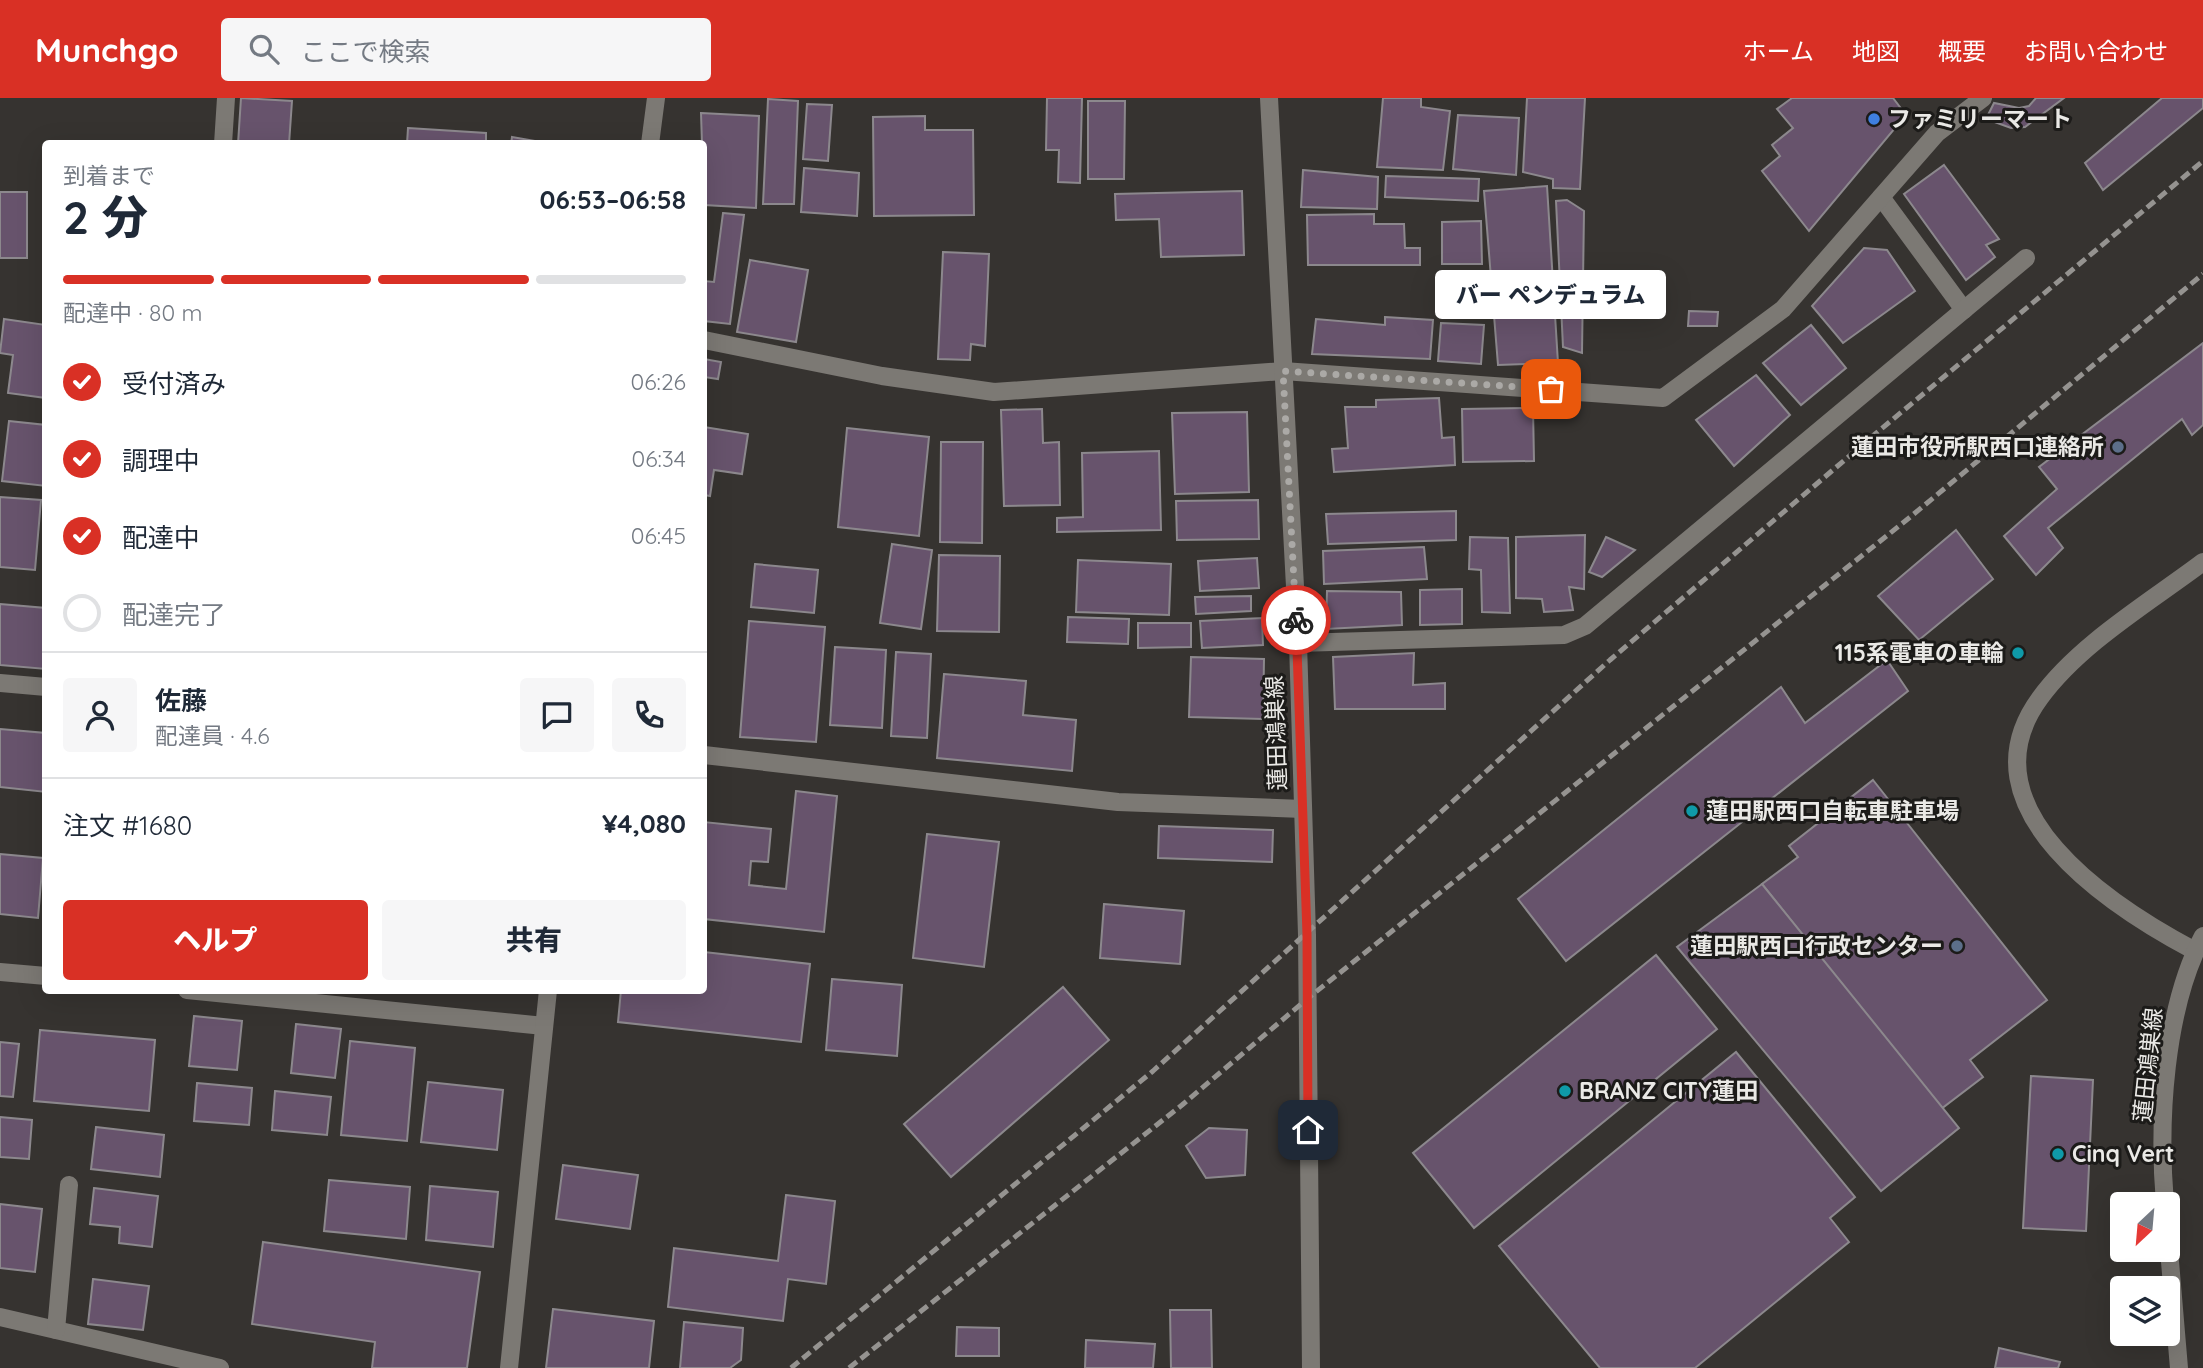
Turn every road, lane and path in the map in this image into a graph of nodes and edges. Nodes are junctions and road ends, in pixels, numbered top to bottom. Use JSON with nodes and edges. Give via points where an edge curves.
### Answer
{"nodes":[{"id":1,"x":226,"y":98,"type":"edge"},
{"id":2,"x":656,"y":98,"type":"edge"},
{"id":3,"x":1269,"y":98,"type":"edge"},
{"id":4,"x":1983,"y":98,"type":"edge"},
{"id":5,"x":223,"y":140,"type":"edge"},
{"id":6,"x":651,"y":140,"type":"edge"},
{"id":7,"x":1881,"y":197,"type":"junction"},
{"id":8,"x":2026,"y":258,"type":"dead end"},
{"id":9,"x":1964,"y":310,"type":"junction"},
{"id":10,"x":707,"y":341,"type":"edge"},
{"id":11,"x":1283,"y":371,"type":"junction"},
{"id":12,"x":2203,"y":562,"type":"edge"},
{"id":13,"x":1298,"y":643,"type":"junction"},
{"id":14,"x":0,"y":683,"type":"edge"},
{"id":15,"x":42,"y":687,"type":"edge"},
{"id":16,"x":707,"y":755,"type":"edge"},
{"id":17,"x":1303,"y":809,"type":"junction"},
{"id":18,"x":2199,"y":943,"type":"edge"},
{"id":19,"x":0,"y":972,"type":"edge"},
{"id":20,"x":42,"y":976,"type":"edge"},
{"id":21,"x":227,"y":994,"type":"edge"},
{"id":22,"x":548,"y":994,"type":"edge"},
{"id":23,"x":544,"y":1026,"type":"junction"},
{"id":24,"x":69,"y":1185,"type":"dead end"},
{"id":25,"x":2165,"y":1192,"type":"edge"},
{"id":26,"x":2170,"y":1262,"type":"edge"},
{"id":27,"x":0,"y":1317,"type":"edge"},
{"id":28,"x":56,"y":1330,"type":"junction"},
{"id":29,"x":220,"y":1368,"type":"edge"},
{"id":30,"x":509,"y":1368,"type":"edge"},
{"id":31,"x":1311,"y":1368,"type":"edge"},
{"id":32,"x":2179,"y":1368,"type":"edge"}],
"edges":[{"from":1,"to":5,"type":"street"},
{"from":2,"to":6,"type":"street"},
{"from":3,"to":11,"type":"street","name":"蓮田鴻巣線"},
{"from":4,"to":7,"type":"street","via":[[1937,133]]},
{"from":7,"to":9,"type":"street"},
{"from":7,"to":11,"type":"street","via":[[1783,309],[1663,398]]},
{"from":8,"to":9,"type":"street"},
{"from":9,"to":13,"type":"street","via":[[1585,626],[1564,635]]},
{"from":10,"to":11,"type":"street","via":[[882,376],[994,392]]},
{"from":11,"to":13,"type":"street","name":"蓮田鴻巣線"},
{"from":12,"to":18,"type":"street","via":[[2057,677],[2025,723],[2016,750],[2019,786],[2033,817],[2072,867],[2150,927]]},
{"from":13,"to":17,"type":"street","name":"蓮田鴻巣線"},
{"from":14,"to":15,"type":"street"},
{"from":16,"to":17,"type":"street","via":[[1118,802]]},
{"from":17,"to":31,"type":"street","name":"蓮田鴻巣線"},
{"from":18,"to":25,"type":"street","name":"蓮田鴻巣線","via":[[2178,1006],[2168,1065]]},
{"from":19,"to":20,"type":"street"},
{"from":21,"to":23,"type":"street"},
{"from":22,"to":23,"type":"street"},
{"from":23,"to":30,"type":"street"},
{"from":24,"to":28,"type":"street"},
{"from":26,"to":32,"type":"street"},
{"from":27,"to":28,"type":"street"},
{"from":28,"to":29,"type":"street"}]}
